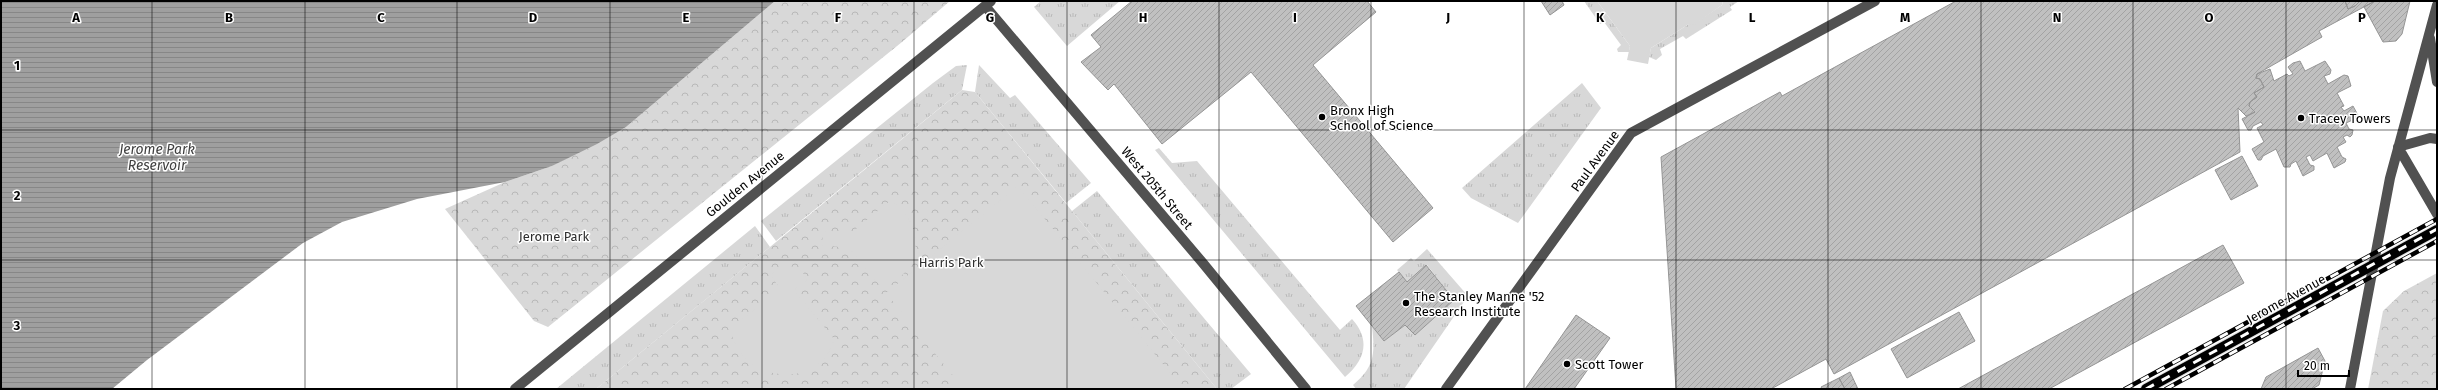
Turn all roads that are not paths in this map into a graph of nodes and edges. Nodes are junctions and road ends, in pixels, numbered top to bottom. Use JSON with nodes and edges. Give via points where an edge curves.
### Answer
{"nodes":[{"id":1,"x":1875,"y":1,"type":"edge"},
{"id":2,"x":988,"y":3,"type":"edge"},
{"id":3,"x":2437,"y":5,"type":"edge"},
{"id":4,"x":2430,"y":36,"type":"junction"},
{"id":5,"x":2437,"y":82,"type":"edge"},
{"id":6,"x":2437,"y":140,"type":"edge"},
{"id":7,"x":2398,"y":147,"type":"junction"},
{"id":8,"x":2437,"y":214,"type":"edge"},
{"id":9,"x":2437,"y":230,"type":"edge"},
{"id":10,"x":2375,"y":265,"type":"junction"},
{"id":11,"x":516,"y":389,"type":"edge"},
{"id":12,"x":1306,"y":389,"type":"edge"},
{"id":13,"x":1446,"y":389,"type":"edge"},
{"id":14,"x":2146,"y":389,"type":"edge"},
{"id":15,"x":2350,"y":389,"type":"edge"}],
"edges":[{"from":1,"to":13,"type":"street","name":"Paul Avenue","via":[[1631,133]]},
{"from":2,"to":11,"type":"street","name":"Goulden Avenue"},
{"from":2,"to":12,"type":"street","name":"West 205th Street"},
{"from":3,"to":4,"type":"street"},
{"from":4,"to":5,"type":"street"},
{"from":4,"to":7,"type":"street"},
{"from":6,"to":7,"type":"street","via":[[2430,138]]},
{"from":7,"to":8,"type":"street"},
{"from":7,"to":10,"type":"street"},
{"from":9,"to":10,"type":"main road","name":"Jerome Avenue"},
{"from":10,"to":14,"type":"main road","name":"Jerome Avenue"},
{"from":10,"to":15,"type":"street"}]}
